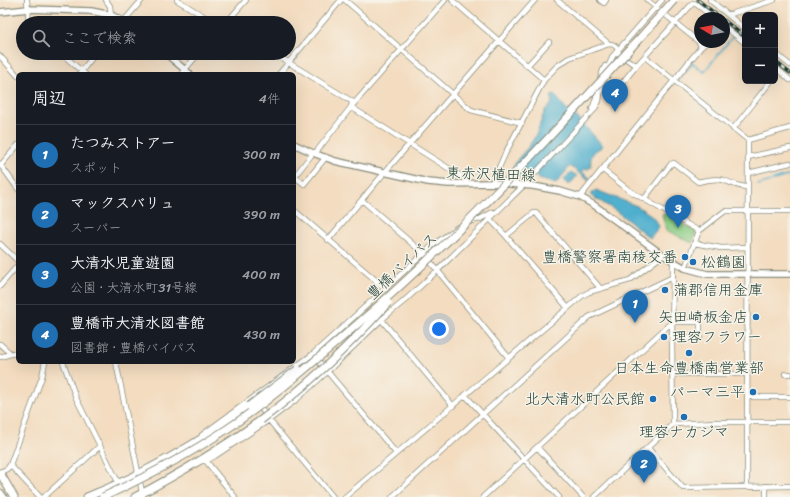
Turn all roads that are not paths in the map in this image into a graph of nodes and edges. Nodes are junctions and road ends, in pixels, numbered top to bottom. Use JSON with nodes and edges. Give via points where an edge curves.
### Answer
{"nodes":[{"id":1,"x":27,"y":0,"type":"edge"},
{"id":2,"x":106,"y":0,"type":"edge"},
{"id":3,"x":142,"y":0,"type":"edge"},
{"id":4,"x":178,"y":0,"type":"edge"},
{"id":5,"x":246,"y":0,"type":"edge"},
{"id":6,"x":341,"y":0,"type":"edge"},
{"id":7,"x":345,"y":0,"type":"edge"},
{"id":8,"x":445,"y":0,"type":"edge"},
{"id":9,"x":452,"y":0,"type":"edge"},
{"id":10,"x":535,"y":0,"type":"edge"},
{"id":11,"x":557,"y":0,"type":"edge"},
{"id":12,"x":600,"y":0,"type":"edge"},
{"id":13,"x":606,"y":0,"type":"edge"},
{"id":14,"x":647,"y":0,"type":"edge"},
{"id":15,"x":662,"y":0,"type":"edge"},
{"id":16,"x":674,"y":0,"type":"edge"},
{"id":17,"x":710,"y":0,"type":"edge"},
{"id":18,"x":774,"y":0,"type":"edge"},
{"id":19,"x":656,"y":7,"type":"junction"},
{"id":20,"x":28,"y":10,"type":"junction"},
{"id":21,"x":0,"y":12,"type":"edge"},
{"id":22,"x":707,"y":12,"type":"edge"},
{"id":23,"x":724,"y":12,"type":"edge"},
{"id":24,"x":730,"y":14,"type":"edge"},
{"id":25,"x":111,"y":15,"type":"joint"},
{"id":26,"x":28,"y":16,"type":"edge"},
{"id":27,"x":129,"y":16,"type":"edge"},
{"id":28,"x":203,"y":16,"type":"edge"},
{"id":29,"x":232,"y":16,"type":"edge"},
{"id":30,"x":730,"y":17,"type":"edge"},
{"id":31,"x":676,"y":23,"type":"junction"},
{"id":32,"x":742,"y":27,"type":"edge"},
{"id":33,"x":730,"y":31,"type":"edge"},
{"id":34,"x":694,"y":38,"type":"edge"},
{"id":35,"x":742,"y":41,"type":"edge"},
{"id":36,"x":500,"y":42,"type":"junction"},
{"id":37,"x":549,"y":42,"type":"dead end"},
{"id":38,"x":609,"y":44,"type":"junction"},
{"id":39,"x":700,"y":48,"type":"edge"},
{"id":40,"x":402,"y":49,"type":"junction"},
{"id":41,"x":618,"y":49,"type":"junction"},
{"id":42,"x":296,"y":55,"type":"edge"},
{"id":43,"x":778,"y":55,"type":"edge"},
{"id":44,"x":0,"y":56,"type":"edge"},
{"id":45,"x":645,"y":57,"type":"junction"},
{"id":46,"x":68,"y":60,"type":"edge"},
{"id":47,"x":91,"y":60,"type":"edge"},
{"id":48,"x":172,"y":60,"type":"edge"},
{"id":49,"x":193,"y":60,"type":"edge"},
{"id":50,"x":284,"y":60,"type":"edge"},
{"id":51,"x":291,"y":60,"type":"edge"},
{"id":52,"x":289,"y":63,"type":"junction"},
{"id":53,"x":637,"y":65,"type":"junction"},
{"id":54,"x":790,"y":65,"type":"edge"},
{"id":55,"x":528,"y":66,"type":"junction"},
{"id":56,"x":778,"y":70,"type":"edge"},
{"id":57,"x":80,"y":72,"type":"edge"},
{"id":58,"x":82,"y":72,"type":"edge"},
{"id":59,"x":183,"y":72,"type":"edge"},
{"id":60,"x":281,"y":72,"type":"edge"},
{"id":61,"x":16,"y":74,"type":"edge"},
{"id":62,"x":544,"y":80,"type":"junction"},
{"id":63,"x":674,"y":80,"type":"junction"},
{"id":64,"x":790,"y":80,"type":"edge"},
{"id":65,"x":769,"y":84,"type":"edge"},
{"id":66,"x":612,"y":88,"type":"dead end"},
{"id":67,"x":453,"y":94,"type":"junction"},
{"id":68,"x":351,"y":108,"type":"junction"},
{"id":69,"x":522,"y":123,"type":"junction"},
{"id":70,"x":790,"y":128,"type":"edge"},
{"id":71,"x":733,"y":129,"type":"junction"},
{"id":72,"x":748,"y":140,"type":"junction"},
{"id":73,"x":296,"y":145,"type":"edge"},
{"id":74,"x":410,"y":145,"type":"junction"},
{"id":75,"x":16,"y":147,"type":"edge"},
{"id":76,"x":790,"y":148,"type":"edge"},
{"id":77,"x":313,"y":153,"type":"junction"},
{"id":78,"x":326,"y":157,"type":"junction"},
{"id":79,"x":748,"y":157,"type":"junction"},
{"id":80,"x":790,"y":163,"type":"edge"},
{"id":81,"x":0,"y":165,"type":"edge"},
{"id":82,"x":603,"y":170,"type":"junction"},
{"id":83,"x":385,"y":172,"type":"junction"},
{"id":84,"x":748,"y":173,"type":"junction"},
{"id":85,"x":296,"y":174,"type":"edge"},
{"id":86,"x":296,"y":178,"type":"edge"},
{"id":87,"x":492,"y":183,"type":"junction"},
{"id":88,"x":468,"y":184,"type":"junction"},
{"id":89,"x":524,"y":185,"type":"junction"},
{"id":90,"x":16,"y":186,"type":"edge"},
{"id":91,"x":748,"y":187,"type":"junction"},
{"id":92,"x":580,"y":198,"type":"junction"},
{"id":93,"x":644,"y":199,"type":"junction"},
{"id":94,"x":362,"y":200,"type":"junction"},
{"id":95,"x":500,"y":207,"type":"junction"},
{"id":96,"x":748,"y":211,"type":"junction"},
{"id":97,"x":790,"y":211,"type":"edge"},
{"id":98,"x":296,"y":212,"type":"edge"},
{"id":99,"x":489,"y":218,"type":"junction"},
{"id":100,"x":699,"y":231,"type":"junction"},
{"id":101,"x":506,"y":236,"type":"junction"},
{"id":102,"x":328,"y":240,"type":"junction"},
{"id":103,"x":694,"y":243,"type":"junction"},
{"id":104,"x":0,"y":244,"type":"edge"},
{"id":105,"x":748,"y":247,"type":"junction"},
{"id":106,"x":424,"y":254,"type":"junction"},
{"id":107,"x":663,"y":255,"type":"junction"},
{"id":108,"x":16,"y":258,"type":"edge"},
{"id":109,"x":673,"y":262,"type":"junction"},
{"id":110,"x":16,"y":267,"type":"edge"},
{"id":111,"x":685,"y":268,"type":"junction"},
{"id":112,"x":438,"y":270,"type":"junction"},
{"id":113,"x":416,"y":272,"type":"junction"},
{"id":114,"x":748,"y":274,"type":"junction"},
{"id":115,"x":790,"y":274,"type":"edge"},
{"id":116,"x":673,"y":277,"type":"junction"},
{"id":117,"x":0,"y":286,"type":"edge"},
{"id":118,"x":600,"y":288,"type":"junction"},
{"id":119,"x":386,"y":289,"type":"junction"},
{"id":120,"x":369,"y":304,"type":"junction"},
{"id":121,"x":568,"y":308,"type":"junction"},
{"id":122,"x":381,"y":320,"type":"junction"},
{"id":123,"x":672,"y":322,"type":"junction"},
{"id":124,"x":672,"y":339,"type":"junction"},
{"id":125,"x":0,"y":344,"type":"edge"},
{"id":126,"x":16,"y":352,"type":"edge"},
{"id":127,"x":325,"y":352,"type":"junction"},
{"id":128,"x":10,"y":353,"type":"junction"},
{"id":129,"x":313,"y":354,"type":"junction"},
{"id":130,"x":0,"y":357,"type":"edge"},
{"id":131,"x":509,"y":358,"type":"junction"},
{"id":132,"x":45,"y":364,"type":"edge"},
{"id":133,"x":64,"y":364,"type":"edge"},
{"id":134,"x":116,"y":364,"type":"edge"},
{"id":135,"x":328,"y":371,"type":"junction"},
{"id":136,"x":672,"y":374,"type":"junction"},
{"id":137,"x":748,"y":374,"type":"junction"},
{"id":138,"x":465,"y":395,"type":"junction"},
{"id":139,"x":254,"y":397,"type":"junction"},
{"id":140,"x":748,"y":397,"type":"junction"},
{"id":141,"x":790,"y":397,"type":"edge"},
{"id":142,"x":453,"y":406,"type":"junction"},
{"id":143,"x":483,"y":413,"type":"junction"},
{"id":144,"x":269,"y":420,"type":"junction"},
{"id":145,"x":748,"y":422,"type":"junction"},
{"id":146,"x":790,"y":422,"type":"edge"},
{"id":147,"x":673,"y":424,"type":"junction"},
{"id":148,"x":193,"y":444,"type":"junction"},
{"id":149,"x":100,"y":446,"type":"junction"},
{"id":150,"x":536,"y":447,"type":"junction"},
{"id":151,"x":648,"y":448,"type":"junction"},
{"id":152,"x":396,"y":454,"type":"junction"},
{"id":153,"x":524,"y":458,"type":"junction"},
{"id":154,"x":203,"y":461,"type":"junction"},
{"id":155,"x":10,"y":465,"type":"junction"},
{"id":156,"x":0,"y":473,"type":"edge"},
{"id":157,"x":139,"y":475,"type":"junction"},
{"id":158,"x":119,"y":484,"type":"junction"},
{"id":159,"x":747,"y":486,"type":"junction"},
{"id":160,"x":766,"y":486,"type":"junction"},
{"id":161,"x":790,"y":486,"type":"edge"},
{"id":162,"x":0,"y":493,"type":"edge"},
{"id":163,"x":143,"y":495,"type":"edge"},
{"id":164,"x":3,"y":497,"type":"edge"},
{"id":165,"x":14,"y":497,"type":"edge"},
{"id":166,"x":40,"y":497,"type":"edge"},
{"id":167,"x":44,"y":497,"type":"edge"},
{"id":168,"x":87,"y":497,"type":"edge"},
{"id":169,"x":103,"y":497,"type":"edge"},
{"id":170,"x":135,"y":497,"type":"edge"},
{"id":171,"x":235,"y":497,"type":"edge"},
{"id":172,"x":333,"y":497,"type":"edge"},
{"id":173,"x":345,"y":497,"type":"edge"},
{"id":174,"x":392,"y":497,"type":"edge"},
{"id":175,"x":483,"y":497,"type":"edge"},
{"id":176,"x":559,"y":497,"type":"edge"},
{"id":177,"x":583,"y":497,"type":"edge"},
{"id":178,"x":594,"y":497,"type":"edge"},
{"id":179,"x":766,"y":497,"type":"edge"}],
"edges":[{"from":1,"to":20,"type":"street"},
{"from":2,"to":25,"type":"street"},
{"from":3,"to":27,"type":"street"},
{"from":4,"to":28,"type":"street"},
{"from":5,"to":29,"type":"street"},
{"from":6,"to":42,"type":"street"},
{"from":7,"to":40,"type":"street"},
{"from":8,"to":40,"type":"street"},
{"from":9,"to":36,"type":"street"},
{"from":10,"to":36,"type":"street"},
{"from":11,"to":38,"type":"street"},
{"from":12,"to":13,"type":"street","via":[[604,3]]},
{"from":14,"to":19,"type":"street"},
{"from":15,"to":19,"type":"street"},
{"from":16,"to":113,"type":"highway","name":"豊橋バイパス","bridge":true,"via":[[560,127]]},
{"from":17,"to":23,"type":"street"},
{"from":18,"to":24,"type":"street"},
{"from":19,"to":31,"type":"street"},
{"from":19,"to":41,"type":"street"},
{"from":20,"to":21,"type":"main road"},
{"from":20,"to":25,"type":"main road","via":[[91,11]]},
{"from":20,"to":26,"type":"street"},
{"from":22,"to":31,"type":"street","via":[[693,3]]},
{"from":30,"to":32,"type":"street"},
{"from":31,"to":34,"type":"street"},
{"from":31,"to":45,"type":"street"},
{"from":33,"to":35,"type":"street"},
{"from":36,"to":55,"type":"street"},
{"from":36,"to":67,"type":"street"},
{"from":37,"to":55,"type":"street"},
{"from":38,"to":41,"type":"street"},
{"from":38,"to":62,"type":"street","via":[[569,58]]},
{"from":39,"to":63,"type":"street"},
{"from":40,"to":67,"type":"street"},
{"from":40,"to":68,"type":"street"},
{"from":41,"to":53,"type":"street","via":[[619,54]]},
{"from":41,"to":89,"type":"street","via":[[602,80],[599,101],[594,110]]},
{"from":43,"to":54,"type":"street"},
{"from":44,"to":61,"type":"street"},
{"from":45,"to":53,"type":"street"},
{"from":45,"to":63,"type":"street"},
{"from":46,"to":57,"type":"street"},
{"from":47,"to":58,"type":"street"},
{"from":48,"to":59,"type":"main road"},
{"from":49,"to":59,"type":"street"},
{"from":50,"to":52,"type":"street"},
{"from":51,"to":52,"type":"street"},
{"from":52,"to":60,"type":"street"},
{"from":52,"to":68,"type":"street","via":[[353,102]]},
{"from":53,"to":66,"type":"street","via":[[623,82]]},
{"from":55,"to":62,"type":"street"},
{"from":56,"to":64,"type":"street"},
{"from":62,"to":69,"type":"street"},
{"from":63,"to":71,"type":"street"},
{"from":63,"to":82,"type":"street"},
{"from":65,"to":71,"type":"street"},
{"from":67,"to":69,"type":"street","via":[[471,110]]},
{"from":67,"to":74,"type":"street"},
{"from":68,"to":74,"type":"street"},
{"from":68,"to":77,"type":"street"},
{"from":69,"to":87,"type":"street"},
{"from":70,"to":72,"type":"street"},
{"from":71,"to":72,"type":"street"},
{"from":72,"to":79,"type":"street"},
{"from":73,"to":77,"type":"main road","name":"東赤沢植田線"},
{"from":74,"to":83,"type":"street"},
{"from":74,"to":88,"type":"street","via":[[464,178]]},
{"from":75,"to":81,"type":"street"},
{"from":76,"to":79,"type":"street"},
{"from":77,"to":78,"type":"main road","name":"東赤沢植田線"},
{"from":77,"to":85,"type":"street"},
{"from":78,"to":83,"type":"main road","name":"東赤沢植田線"},
{"from":78,"to":86,"type":"street","via":[[304,184]]},
{"from":79,"to":84,"type":"street"},
{"from":80,"to":84,"type":"street"},
{"from":81,"to":90,"type":"street"},
{"from":82,"to":92,"type":"street"},
{"from":82,"to":93,"type":"street","via":[[630,192]]},
{"from":83,"to":88,"type":"main road","name":"東赤沢植田線","via":[[428,182]]},
{"from":83,"to":94,"type":"street"},
{"from":84,"to":91,"type":"street"},
{"from":87,"to":88,"type":"main road","name":"東赤沢植田線"},
{"from":87,"to":89,"type":"main road","name":"東赤沢植田線"},
{"from":89,"to":92,"type":"main road","name":"東赤沢植田線","via":[[560,191]]},
{"from":89,"to":95,"type":"street"},
{"from":91,"to":93,"type":"street","via":[[720,179],[698,182],[674,163]]},
{"from":91,"to":96,"type":"street"},
{"from":92,"to":107,"type":"main road","name":"東赤沢植田線","via":[[594,205]]},
{"from":93,"to":100,"type":"street"},
{"from":94,"to":102,"type":"street"},
{"from":94,"to":106,"type":"street"},
{"from":95,"to":99,"type":"street"},
{"from":95,"to":106,"type":"street","via":[[480,219],[462,224]]},
{"from":96,"to":97,"type":"street"},
{"from":96,"to":100,"type":"street","via":[[726,211]]},
{"from":96,"to":105,"type":"street"},
{"from":98,"to":102,"type":"street"},
{"from":99,"to":101,"type":"street"},
{"from":99,"to":112,"type":"street"},
{"from":100,"to":103,"type":"street"},
{"from":101,"to":118,"type":"street","via":[[536,213]]},
{"from":101,"to":121,"type":"street"},
{"from":102,"to":119,"type":"street"},
{"from":103,"to":105,"type":"street","via":[[721,248]]},
{"from":103,"to":111,"type":"street"},
{"from":104,"to":108,"type":"street"},
{"from":105,"to":114,"type":"street"},
{"from":106,"to":112,"type":"street"},
{"from":106,"to":119,"type":"street"},
{"from":107,"to":109,"type":"main road","name":"東赤沢植田線"},
{"from":107,"to":118,"type":"street","via":[[630,280]]},
{"from":109,"to":111,"type":"main road","name":"東赤沢植田線"},
{"from":109,"to":116,"type":"street"},
{"from":110,"to":117,"type":"street"},
{"from":111,"to":114,"type":"main road","name":"東赤沢植田線","via":[[708,274]]},
{"from":112,"to":122,"type":"street"},
{"from":112,"to":131,"type":"street"},
{"from":113,"to":127,"type":"highway","name":"豊橋バイパス","bridge":true},
{"from":113,"to":154,"type":"highway","bridge":true,"via":[[358,337],[293,397]]},
{"from":114,"to":115,"type":"main road","name":"東赤沢植田線"},
{"from":114,"to":137,"type":"street"},
{"from":116,"to":123,"type":"street"},
{"from":116,"to":143,"type":"street","via":[[589,317]]},
{"from":118,"to":121,"type":"street","via":[[586,294]]},
{"from":119,"to":120,"type":"street"},
{"from":120,"to":122,"type":"street"},
{"from":120,"to":129,"type":"street"},
{"from":121,"to":131,"type":"street"},
{"from":122,"to":135,"type":"street"},
{"from":122,"to":142,"type":"street"},
{"from":123,"to":124,"type":"street"},
{"from":123,"to":124,"type":"street","via":[[700,322],[700,338]]},
{"from":123,"to":150,"type":"street"},
{"from":124,"to":136,"type":"street"},
{"from":125,"to":128,"type":"street"},
{"from":126,"to":128,"type":"street"},
{"from":127,"to":148,"type":"highway","bridge":true},
{"from":127,"to":169,"type":"highway","name":"豊橋バイパス","bridge":true,"via":[[228,429],[184,456]]},
{"from":128,"to":130,"type":"street"},
{"from":129,"to":135,"type":"street"},
{"from":129,"to":139,"type":"street"},
{"from":131,"to":138,"type":"street"},
{"from":132,"to":155,"type":"street"},
{"from":133,"to":149,"type":"street","via":[[76,398]]},
{"from":134,"to":157,"type":"street"},
{"from":135,"to":144,"type":"street"},
{"from":135,"to":152,"type":"street"},
{"from":136,"to":137,"type":"street"},
{"from":136,"to":147,"type":"street"},
{"from":137,"to":140,"type":"street"},
{"from":138,"to":142,"type":"street"},
{"from":138,"to":143,"type":"street"},
{"from":139,"to":144,"type":"street"},
{"from":139,"to":148,"type":"street","via":[[206,431]]},
{"from":140,"to":141,"type":"street"},
{"from":140,"to":145,"type":"street"},
{"from":142,"to":152,"type":"street"},
{"from":143,"to":153,"type":"street"},
{"from":143,"to":174,"type":"street"},
{"from":144,"to":154,"type":"street"},
{"from":144,"to":172,"type":"street"},
{"from":145,"to":146,"type":"street"},
{"from":145,"to":147,"type":"street"},
{"from":145,"to":159,"type":"street"},
{"from":147,"to":151,"type":"street"},
{"from":148,"to":157,"type":"highway"},
{"from":149,"to":158,"type":"street"},
{"from":149,"to":167,"type":"street"},
{"from":150,"to":153,"type":"street"},
{"from":150,"to":177,"type":"street"},
{"from":151,"to":159,"type":"street","via":[[684,488]]},
{"from":151,"to":178,"type":"street"},
{"from":152,"to":173,"type":"street"},
{"from":153,"to":175,"type":"street"},
{"from":153,"to":176,"type":"street"},
{"from":154,"to":163,"type":"highway"},
{"from":154,"to":171,"type":"street"},
{"from":155,"to":156,"type":"street"},
{"from":155,"to":166,"type":"street"},
{"from":156,"to":165,"type":"highway"},
{"from":157,"to":158,"type":"highway"},
{"from":157,"to":163,"type":"street"},
{"from":158,"to":168,"type":"highway"},
{"from":159,"to":160,"type":"street"},
{"from":160,"to":161,"type":"street"},
{"from":160,"to":179,"type":"street"},
{"from":162,"to":164,"type":"highway"},
{"from":163,"to":170,"type":"highway"}]}
